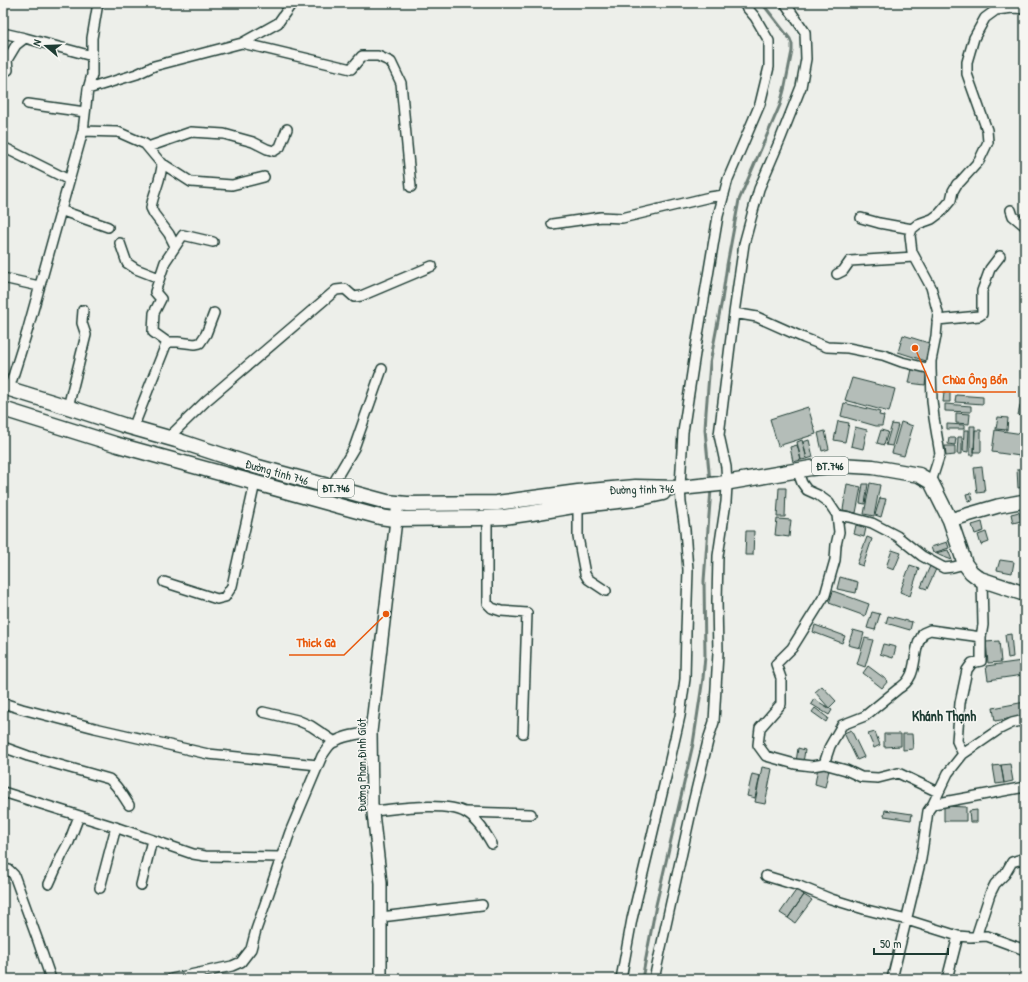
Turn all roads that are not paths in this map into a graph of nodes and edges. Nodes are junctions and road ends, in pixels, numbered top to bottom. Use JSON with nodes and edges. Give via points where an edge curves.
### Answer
{"nodes":[{"id":1,"x":98,"y":3,"type":"edge"},
{"id":2,"x":291,"y":3,"type":"edge"},
{"id":3,"x":743,"y":3,"type":"edge"},
{"id":4,"x":785,"y":3,"type":"edge"},
{"id":5,"x":1001,"y":6,"type":"edge"},
{"id":6,"x":1025,"y":9,"type":"edge"},
{"id":7,"x":3,"y":33,"type":"edge"},
{"id":8,"x":25,"y":38,"type":"junction"},
{"id":9,"x":242,"y":43,"type":"junction"},
{"id":10,"x":92,"y":56,"type":"junction"},
{"id":11,"x":8,"y":70,"type":"dead end"},
{"id":12,"x":88,"y":89,"type":"junction"},
{"id":13,"x":28,"y":104,"type":"dead end"},
{"id":14,"x":85,"y":112,"type":"junction"},
{"id":15,"x":287,"y":129,"type":"dead end"},
{"id":16,"x":83,"y":131,"type":"junction"},
{"id":17,"x":3,"y":147,"type":"edge"},
{"id":18,"x":148,"y":147,"type":"junction"},
{"id":19,"x":162,"y":163,"type":"junction"},
{"id":20,"x":264,"y":177,"type":"dead end"},
{"id":21,"x":69,"y":180,"type":"junction"},
{"id":22,"x":411,"y":187,"type":"dead end"},
{"id":23,"x":724,"y":195,"type":"junction"},
{"id":24,"x":60,"y":210,"type":"junction"},
{"id":25,"x":1010,"y":210,"type":"dead end"},
{"id":26,"x":861,"y":218,"type":"dead end"},
{"id":27,"x":552,"y":224,"type":"dead end"},
{"id":28,"x":1025,"y":226,"type":"edge"},
{"id":29,"x":108,"y":227,"type":"dead end"},
{"id":30,"x":912,"y":229,"type":"junction"},
{"id":31,"x":213,"y":242,"type":"dead end"},
{"id":32,"x":120,"y":243,"type":"dead end"},
{"id":33,"x":175,"y":246,"type":"junction"},
{"id":34,"x":1000,"y":256,"type":"dead end"},
{"id":35,"x":914,"y":257,"type":"junction"},
{"id":36,"x":432,"y":266,"type":"dead end"},
{"id":37,"x":837,"y":274,"type":"dead end"},
{"id":38,"x":3,"y":278,"type":"edge"},
{"id":39,"x":159,"y":278,"type":"junction"},
{"id":40,"x":39,"y":286,"type":"junction"},
{"id":41,"x":83,"y":310,"type":"dead end"},
{"id":42,"x":214,"y":313,"type":"dead end"},
{"id":43,"x":734,"y":314,"type":"junction"},
{"id":44,"x":937,"y":320,"type":"junction"},
{"id":45,"x":167,"y":342,"type":"junction"},
{"id":46,"x":382,"y":369,"type":"dead end"},
{"id":47,"x":931,"y":369,"type":"junction"},
{"id":48,"x":6,"y":388,"type":"edge"},
{"id":49,"x":68,"y":407,"type":"junction"},
{"id":50,"x":3,"y":409,"type":"edge"},
{"id":51,"x":133,"y":428,"type":"junction"},
{"id":52,"x":168,"y":438,"type":"junction"},
{"id":53,"x":797,"y":470,"type":"junction"},
{"id":54,"x":931,"y":482,"type":"junction"},
{"id":55,"x":255,"y":483,"type":"junction"},
{"id":56,"x":727,"y":483,"type":"junction"},
{"id":57,"x":331,"y":487,"type":"junction"},
{"id":58,"x":680,"y":488,"type":"junction"},
{"id":59,"x":1025,"y":501,"type":"edge"},
{"id":60,"x":398,"y":503,"type":"junction"},
{"id":61,"x":578,"y":505,"type":"junction"},
{"id":62,"x":837,"y":515,"type":"junction"},
{"id":63,"x":396,"y":518,"type":"junction"},
{"id":64,"x":487,"y":518,"type":"junction"},
{"id":65,"x":950,"y":520,"type":"junction"},
{"id":66,"x":965,"y":564,"type":"junction"},
{"id":67,"x":982,"y":580,"type":"junction"},
{"id":68,"x":164,"y":582,"type":"dead end"},
{"id":69,"x":606,"y":591,"type":"dead end"},
{"id":70,"x":1025,"y":594,"type":"edge"},
{"id":71,"x":981,"y":637,"type":"junction"},
{"id":72,"x":3,"y":702,"type":"edge"},
{"id":73,"x":263,"y":712,"type":"dead end"},
{"id":74,"x":1025,"y":720,"type":"edge"},
{"id":75,"x":371,"y":732,"type":"junction"},
{"id":76,"x":523,"y":733,"type":"dead end"},
{"id":77,"x":335,"y":742,"type":"junction"},
{"id":78,"x":3,"y":747,"type":"edge"},
{"id":79,"x":963,"y":754,"type":"junction"},
{"id":80,"x":824,"y":764,"type":"junction"},
{"id":81,"x":318,"y":765,"type":"junction"},
{"id":82,"x":1025,"y":787,"type":"edge"},
{"id":83,"x":3,"y":792,"type":"edge"},
{"id":84,"x":938,"y":792,"type":"junction"},
{"id":85,"x":933,"y":804,"type":"junction"},
{"id":86,"x":129,"y":805,"type":"dead end"},
{"id":87,"x":373,"y":811,"type":"junction"},
{"id":88,"x":466,"y":812,"type":"junction"},
{"id":89,"x":531,"y":814,"type":"dead end"},
{"id":90,"x":79,"y":816,"type":"junction"},
{"id":91,"x":116,"y":828,"type":"junction"},
{"id":92,"x":152,"y":840,"type":"junction"},
{"id":93,"x":492,"y":844,"type":"dead end"},
{"id":94,"x":282,"y":857,"type":"junction"},
{"id":95,"x":1025,"y":858,"type":"edge"},
{"id":96,"x":3,"y":869,"type":"edge"},
{"id":97,"x":766,"y":876,"type":"dead end"},
{"id":98,"x":48,"y":884,"type":"dead end"},
{"id":99,"x":141,"y":885,"type":"dead end"},
{"id":100,"x":100,"y":888,"type":"dead end"},
{"id":101,"x":482,"y":906,"type":"dead end"},
{"id":102,"x":381,"y":917,"type":"junction"},
{"id":103,"x":907,"y":920,"type":"junction"},
{"id":104,"x":958,"y":936,"type":"junction"},
{"id":105,"x":976,"y":937,"type":"junction"},
{"id":106,"x":1025,"y":950,"type":"edge"},
{"id":107,"x":51,"y":979,"type":"edge"},
{"id":108,"x":171,"y":979,"type":"edge"},
{"id":109,"x":381,"y":979,"type":"edge"},
{"id":110,"x":621,"y":979,"type":"edge"},
{"id":111,"x":654,"y":979,"type":"edge"},
{"id":112,"x":892,"y":979,"type":"edge"},
{"id":113,"x":947,"y":979,"type":"edge"}],
"edges":[{"from":1,"to":10,"type":"street","via":[[92,38]]},
{"from":2,"to":9,"type":"street","via":[[278,22]]},
{"from":3,"to":23,"type":"street","via":[[770,41],[769,67],[760,104],[728,179]]},
{"from":4,"to":43,"type":"street","via":[[805,32],[806,59],[801,86],[759,189],[744,244]]},
{"from":5,"to":6,"type":"street"},
{"from":5,"to":30,"type":"street","via":[[985,18],[974,38],[967,62],[967,74],[987,130],[988,142],[979,162],[958,184],[951,200],[940,214]]},
{"from":7,"to":8,"type":"street"},
{"from":8,"to":10,"type":"street"},
{"from":8,"to":11,"type":"street","via":[[16,45],[7,60]]},
{"from":9,"to":12,"type":"street","via":[[154,66]]},
{"from":9,"to":22,"type":"street","via":[[351,69],[362,56],[378,56],[391,62],[401,83]]},
{"from":10,"to":12,"type":"street","via":[[92,75]]},
{"from":12,"to":14,"type":"street"},
{"from":13,"to":14,"type":"street"},
{"from":14,"to":16,"type":"street"},
{"from":15,"to":18,"type":"street","via":[[280,147],[274,151],[224,134],[191,132]]},
{"from":16,"to":18,"type":"street","via":[[118,132]]},
{"from":16,"to":21,"type":"street"},
{"from":17,"to":21,"type":"street"},
{"from":18,"to":19,"type":"street"},
{"from":19,"to":20,"type":"street","via":[[191,182],[232,184]]},
{"from":19,"to":33,"type":"street","via":[[160,181],[151,208]]},
{"from":21,"to":24,"type":"street"},
{"from":23,"to":27,"type":"street","via":[[622,218],[601,217]]},
{"from":23,"to":58,"type":"street","via":[[718,216],[694,355],[683,432]]},
{"from":24,"to":29,"type":"street"},
{"from":24,"to":40,"type":"street"},
{"from":25,"to":28,"type":"street"},
{"from":26,"to":30,"type":"street"},
{"from":30,"to":35,"type":"street","via":[[910,235]]},
{"from":31,"to":33,"type":"street","via":[[183,235]]},
{"from":32,"to":39,"type":"street","via":[[127,262],[136,269]]},
{"from":33,"to":39,"type":"street"},
{"from":34,"to":44,"type":"street","via":[[990,269],[982,291],[982,314]]},
{"from":35,"to":37,"type":"street","via":[[850,261],[844,271]]},
{"from":35,"to":44,"type":"street","via":[[931,287],[938,313]]},
{"from":36,"to":52,"type":"street","via":[[361,296],[354,297],[344,289],[336,290],[206,400]]},
{"from":38,"to":40,"type":"street"},
{"from":39,"to":45,"type":"street","via":[[155,292],[161,299],[154,313],[153,332]]},
{"from":40,"to":48,"type":"street","via":[[27,332]]},
{"from":41,"to":49,"type":"street","via":[[82,323],[86,335]]},
{"from":42,"to":45,"type":"street","via":[[200,343]]},
{"from":43,"to":47,"type":"street","via":[[757,317],[826,347],[848,348],[883,355]]},
{"from":43,"to":56,"type":"street","via":[[719,435]]},
{"from":44,"to":47,"type":"street"},
{"from":45,"to":51,"type":"street"},
{"from":46,"to":57,"type":"street","via":[[354,448]]},
{"from":47,"to":54,"type":"street","via":[[932,400],[940,454]]},
{"from":48,"to":49,"type":"main road","name":"Đường tỉnh 746","number":"ĐT.746"},
{"from":49,"to":51,"type":"main road","name":"Đường tỉnh 746","number":"ĐT.746"},
{"from":50,"to":55,"type":"main road","name":"Đường tỉnh 746","number":"ĐT.746","via":[[118,445]]},
{"from":51,"to":52,"type":"main road","name":"Đường tỉnh 746","number":"ĐT.746"},
{"from":52,"to":57,"type":"main road","name":"Đường tỉnh 746","number":"ĐT.746"},
{"from":53,"to":54,"type":"main road","number":"ĐT.746","via":[[839,465],[873,467],[919,475]]},
{"from":53,"to":56,"type":"main road","number":"ĐT.746"},
{"from":53,"to":62,"type":"street","via":[[807,490],[829,502]]},
{"from":54,"to":65,"type":"main road"},
{"from":55,"to":63,"type":"main road","name":"Đường tỉnh 746","number":"ĐT.746","via":[[380,517]]},
{"from":55,"to":68,"type":"street","via":[[232,586],[224,597],[217,599]]},
{"from":56,"to":58,"type":"main road","number":"ĐT.746"},
{"from":56,"to":111,"type":"street","via":[[718,556],[718,653],[714,722],[693,803]]},
{"from":57,"to":60,"type":"main road","name":"Đường tỉnh 746","number":"ĐT.746"},
{"from":58,"to":60,"type":"main road","name":"Đường tỉnh 746","number":"ĐT.746","via":[[636,487],[496,503]]},
{"from":58,"to":61,"type":"main road","name":"Đường tỉnh 746","number":"ĐT.746","via":[[636,499]]},
{"from":58,"to":110,"type":"street","via":[[688,570],[685,679],[679,723],[632,919]]},
{"from":59,"to":65,"type":"main road"},
{"from":60,"to":63,"type":"street","name":"Đường Phan Đình Giót"},
{"from":61,"to":64,"type":"main road","name":"Đường tỉnh 746","number":"ĐT.746"},
{"from":61,"to":69,"type":"street","via":[[578,537],[585,574]]},
{"from":62,"to":66,"type":"street","via":[[872,523],[944,568]]},
{"from":62,"to":80,"type":"street","via":[[839,532],[835,560],[825,595],[792,648],[776,664],[781,678],[781,704],[760,728],[758,745],[766,756],[796,764]]},
{"from":63,"to":64,"type":"main road","name":"Đường tỉnh 746","number":"ĐT.746"},
{"from":63,"to":75,"type":"street","name":"Đường Phan Đình Giót"},
{"from":64,"to":76,"type":"street","via":[[487,603],[501,611],[527,613]]},
{"from":65,"to":66,"type":"main road"},
{"from":66,"to":67,"type":"main road"},
{"from":67,"to":70,"type":"main road"},
{"from":67,"to":71,"type":"street"},
{"from":71,"to":79,"type":"street","via":[[981,661],[972,663],[967,670],[960,703],[957,742]]},
{"from":71,"to":80,"type":"street","via":[[930,630],[923,633],[918,642],[909,680],[865,716],[842,725],[830,746]]},
{"from":72,"to":81,"type":"street","via":[[22,709],[208,754]]},
{"from":73,"to":77,"type":"street","via":[[298,720]]},
{"from":74,"to":79,"type":"street","via":[[998,730]]},
{"from":75,"to":77,"type":"street"},
{"from":75,"to":87,"type":"street","name":"Đường Phan Đình Giót"},
{"from":77,"to":81,"type":"street","via":[[329,746]]},
{"from":78,"to":86,"type":"street","via":[[109,779]]},
{"from":79,"to":84,"type":"street","via":[[948,773]]},
{"from":80,"to":84,"type":"street","via":[[861,777],[878,778],[898,773]]},
{"from":81,"to":94,"type":"street"},
{"from":82,"to":85,"type":"street"},
{"from":83,"to":90,"type":"street"},
{"from":84,"to":85,"type":"street"},
{"from":85,"to":103,"type":"street","via":[[928,811],[921,859]]},
{"from":87,"to":88,"type":"street","via":[[432,806]]},
{"from":87,"to":102,"type":"street","name":"Đường Phan Đình Giót","via":[[381,883]]},
{"from":88,"to":89,"type":"street"},
{"from":88,"to":93,"type":"street","via":[[481,826]]},
{"from":90,"to":91,"type":"street"},
{"from":90,"to":98,"type":"street"},
{"from":91,"to":92,"type":"street"},
{"from":91,"to":100,"type":"street"},
{"from":92,"to":94,"type":"street","via":[[205,856]]},
{"from":92,"to":99,"type":"street"},
{"from":94,"to":108,"type":"street","via":[[251,949],[241,962],[224,969]]},
{"from":95,"to":105,"type":"street","via":[[1012,862],[995,884]]},
{"from":96,"to":107,"type":"street","via":[[14,875]]},
{"from":97,"to":103,"type":"street","via":[[867,910]]},
{"from":101,"to":102,"type":"street"},
{"from":102,"to":109,"type":"street","name":"Đường Phan Đình Giót"},
{"from":103,"to":104,"type":"street"},
{"from":103,"to":112,"type":"street"},
{"from":104,"to":105,"type":"street"},
{"from":104,"to":113,"type":"street"},
{"from":105,"to":106,"type":"street","via":[[986,936]]}]}
